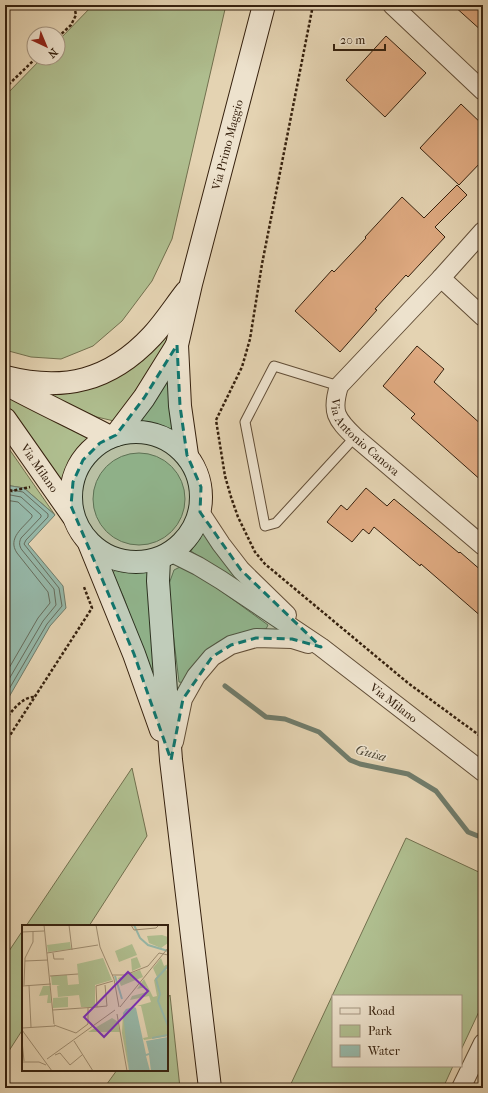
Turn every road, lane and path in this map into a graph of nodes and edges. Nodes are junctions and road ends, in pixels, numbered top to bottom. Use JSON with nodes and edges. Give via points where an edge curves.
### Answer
{"nodes":[{"id":1,"x":74,"y":5,"type":"edge"},
{"id":2,"x":264,"y":5,"type":"edge"},
{"id":3,"x":313,"y":5,"type":"edge"},
{"id":4,"x":392,"y":5,"type":"edge"},
{"id":5,"x":66,"y":29,"type":"edge"},
{"id":6,"x":28,"y":66,"type":"edge"},
{"id":7,"x":5,"y":88,"type":"edge"},
{"id":8,"x":483,"y":91,"type":"edge"},
{"id":9,"x":483,"y":231,"type":"edge"},
{"id":10,"x":440,"y":278,"type":"junction"},
{"id":11,"x":191,"y":284,"type":"junction"},
{"id":12,"x":483,"y":316,"type":"edge"},
{"id":13,"x":177,"y":345,"type":"junction"},
{"id":14,"x":5,"y":377,"type":"edge"},
{"id":15,"x":5,"y":384,"type":"edge"},
{"id":16,"x":339,"y":386,"type":"junction"},
{"id":17,"x":5,"y":419,"type":"edge"},
{"id":18,"x":113,"y":436,"type":"junction"},
{"id":19,"x":355,"y":437,"type":"junction"},
{"id":20,"x":187,"y":455,"type":"junction"},
{"id":21,"x":200,"y":512,"type":"junction"},
{"id":22,"x":74,"y":518,"type":"junction"},
{"id":23,"x":89,"y":543,"type":"junction"},
{"id":24,"x":483,"y":546,"type":"edge"},
{"id":25,"x":165,"y":556,"type":"junction"},
{"id":26,"x":84,"y":586,"type":"dead end"},
{"id":27,"x":321,"y":647,"type":"junction"},
{"id":28,"x":35,"y":698,"type":"junction"},
{"id":29,"x":5,"y":720,"type":"edge"},
{"id":30,"x":483,"y":738,"type":"edge"},
{"id":31,"x":5,"y":744,"type":"edge"},
{"id":32,"x":465,"y":759,"type":"junction"},
{"id":33,"x":171,"y":760,"type":"junction"},
{"id":34,"x":483,"y":766,"type":"edge"},
{"id":35,"x":483,"y":772,"type":"edge"},
{"id":36,"x":483,"y":1043,"type":"edge"},
{"id":37,"x":210,"y":1088,"type":"edge"},
{"id":38,"x":461,"y":1088,"type":"edge"}],
"edges":[{"from":1,"to":5,"type":"path","via":[[76,15]]},
{"from":2,"to":11,"type":"street","name":"Via Primo Maggio"},
{"from":3,"to":30,"type":"path","via":[[262,264],[250,339],[242,367],[216,420],[225,476],[238,518],[265,564],[408,683]]},
{"from":4,"to":8,"type":"street"},
{"from":6,"to":7,"type":"path"},
{"from":9,"to":10,"type":"street","name":"Via Antonio Canova"},
{"from":10,"to":12,"type":"street"},
{"from":10,"to":16,"type":"street","name":"Via Antonio Canova"},
{"from":11,"to":13,"type":"street","name":"Via Primo Maggio"},
{"from":11,"to":14,"type":"street","name":"Via Primo Maggio","via":[[152,335],[131,355],[103,373],[65,383],[32,383]]},
{"from":13,"to":18,"type":"street","name":"Via Primo Maggio","via":[[144,398]]},
{"from":13,"to":20,"type":"street","name":"Via Primo Maggio","via":[[180,406]]},
{"from":15,"to":18,"type":"street"},
{"from":16,"to":19,"type":"street","name":"Via Antonio Canova","via":[[335,400],[336,412]]},
{"from":16,"to":19,"type":"lane","via":[[274,366],[245,422],[265,526],[276,523]]},
{"from":17,"to":22,"type":"street","name":"Via Milano"},
{"from":18,"to":20,"type":"street","via":[[128,432],[154,434],[172,442]]},
{"from":18,"to":22,"type":"street","via":[[90,451],[77,471],[72,482],[71,494]]},
{"from":19,"to":24,"type":"street","name":"Via Antonio Canova"},
{"from":20,"to":21,"type":"street","via":[[194,465],[201,487]]},
{"from":21,"to":25,"type":"street","via":[[190,535],[182,545]]},
{"from":21,"to":27,"type":"street","name":"Via Milano","via":[[241,570]]},
{"from":22,"to":23,"type":"street"},
{"from":23,"to":25,"type":"street","via":[[99,551],[122,561],[147,562]]},
{"from":23,"to":33,"type":"street","via":[[134,654]]},
{"from":25,"to":27,"type":"street","name":"Via Milano","via":[[198,566]]},
{"from":25,"to":33,"type":"street","via":[[158,580]]},
{"from":26,"to":28,"type":"path","via":[[92,608]]},
{"from":27,"to":32,"type":"street","name":"Via Milano"},
{"from":27,"to":33,"type":"street","via":[[292,639],[256,638],[231,644],[212,657],[196,676],[183,699]]},
{"from":28,"to":29,"type":"path","via":[[30,697],[21,702]]},
{"from":28,"to":31,"type":"path"},
{"from":32,"to":34,"type":"street","name":"Via Milano"},
{"from":32,"to":35,"type":"street","name":"Via Milano"},
{"from":33,"to":37,"type":"street"},
{"from":36,"to":38,"type":"street"}]}
